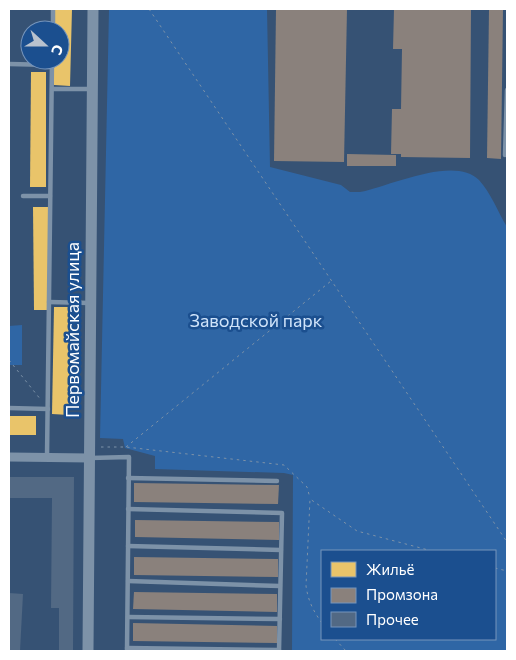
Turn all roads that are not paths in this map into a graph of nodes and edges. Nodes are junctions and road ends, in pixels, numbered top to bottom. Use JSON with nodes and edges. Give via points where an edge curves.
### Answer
{"nodes":[{"id":1,"x":93,"y":9,"type":"edge"},
{"id":2,"x":52,"y":70,"type":"edge"},
{"id":3,"x":52,"y":89,"type":"junction"},
{"id":4,"x":93,"y":89,"type":"junction"},
{"id":5,"x":507,"y":90,"type":"edge"},
{"id":6,"x":505,"y":155,"type":"dead end"},
{"id":7,"x":23,"y":196,"type":"dead end"},
{"id":8,"x":50,"y":196,"type":"junction"},
{"id":9,"x":49,"y":302,"type":"junction"},
{"id":10,"x":91,"y":303,"type":"junction"},
{"id":11,"x":9,"y":408,"type":"edge"},
{"id":12,"x":48,"y":409,"type":"junction"},
{"id":13,"x":9,"y":457,"type":"edge"},
{"id":14,"x":47,"y":457,"type":"junction"},
{"id":15,"x":90,"y":458,"type":"junction"},
{"id":16,"x":128,"y":478,"type":"junction"},
{"id":17,"x":277,"y":481,"type":"dead end"},
{"id":18,"x":128,"y":509,"type":"junction"},
{"id":19,"x":128,"y":546,"type":"junction"},
{"id":20,"x":281,"y":550,"type":"junction"},
{"id":21,"x":128,"y":581,"type":"junction"},
{"id":22,"x":280,"y":586,"type":"junction"},
{"id":23,"x":128,"y":617,"type":"junction"},
{"id":24,"x":280,"y":619,"type":"junction"},
{"id":25,"x":127,"y":650,"type":"edge"},
{"id":26,"x":88,"y":651,"type":"edge"},
{"id":27,"x":279,"y":651,"type":"edge"}],
"edges":[{"from":1,"to":4,"type":"street","name":"Первомайская улица"},
{"from":2,"to":3,"type":"lane"},
{"from":3,"to":4,"type":"lane"},
{"from":3,"to":8,"type":"lane"},
{"from":4,"to":10,"type":"street","name":"Первомайская улица"},
{"from":5,"to":6,"type":"lane"},
{"from":7,"to":8,"type":"lane"},
{"from":8,"to":9,"type":"lane"},
{"from":9,"to":10,"type":"lane"},
{"from":9,"to":12,"type":"lane"},
{"from":10,"to":15,"type":"street","name":"Первомайская улица"},
{"from":11,"to":12,"type":"lane"},
{"from":12,"to":14,"type":"lane"},
{"from":13,"to":14,"type":"street"},
{"from":14,"to":15,"type":"street"},
{"from":15,"to":16,"type":"lane","via":[[129,457]]},
{"from":15,"to":26,"type":"street","name":"Первомайская улица"},
{"from":16,"to":17,"type":"lane"},
{"from":16,"to":18,"type":"lane"},
{"from":18,"to":19,"type":"lane"},
{"from":18,"to":20,"type":"lane","via":[[282,513]]},
{"from":19,"to":20,"type":"lane"},
{"from":19,"to":21,"type":"lane"},
{"from":20,"to":22,"type":"lane"},
{"from":21,"to":22,"type":"lane"},
{"from":21,"to":23,"type":"lane"},
{"from":22,"to":24,"type":"lane"},
{"from":23,"to":24,"type":"lane"},
{"from":23,"to":25,"type":"lane"},
{"from":24,"to":27,"type":"lane"},
{"from":25,"to":27,"type":"lane"}]}
